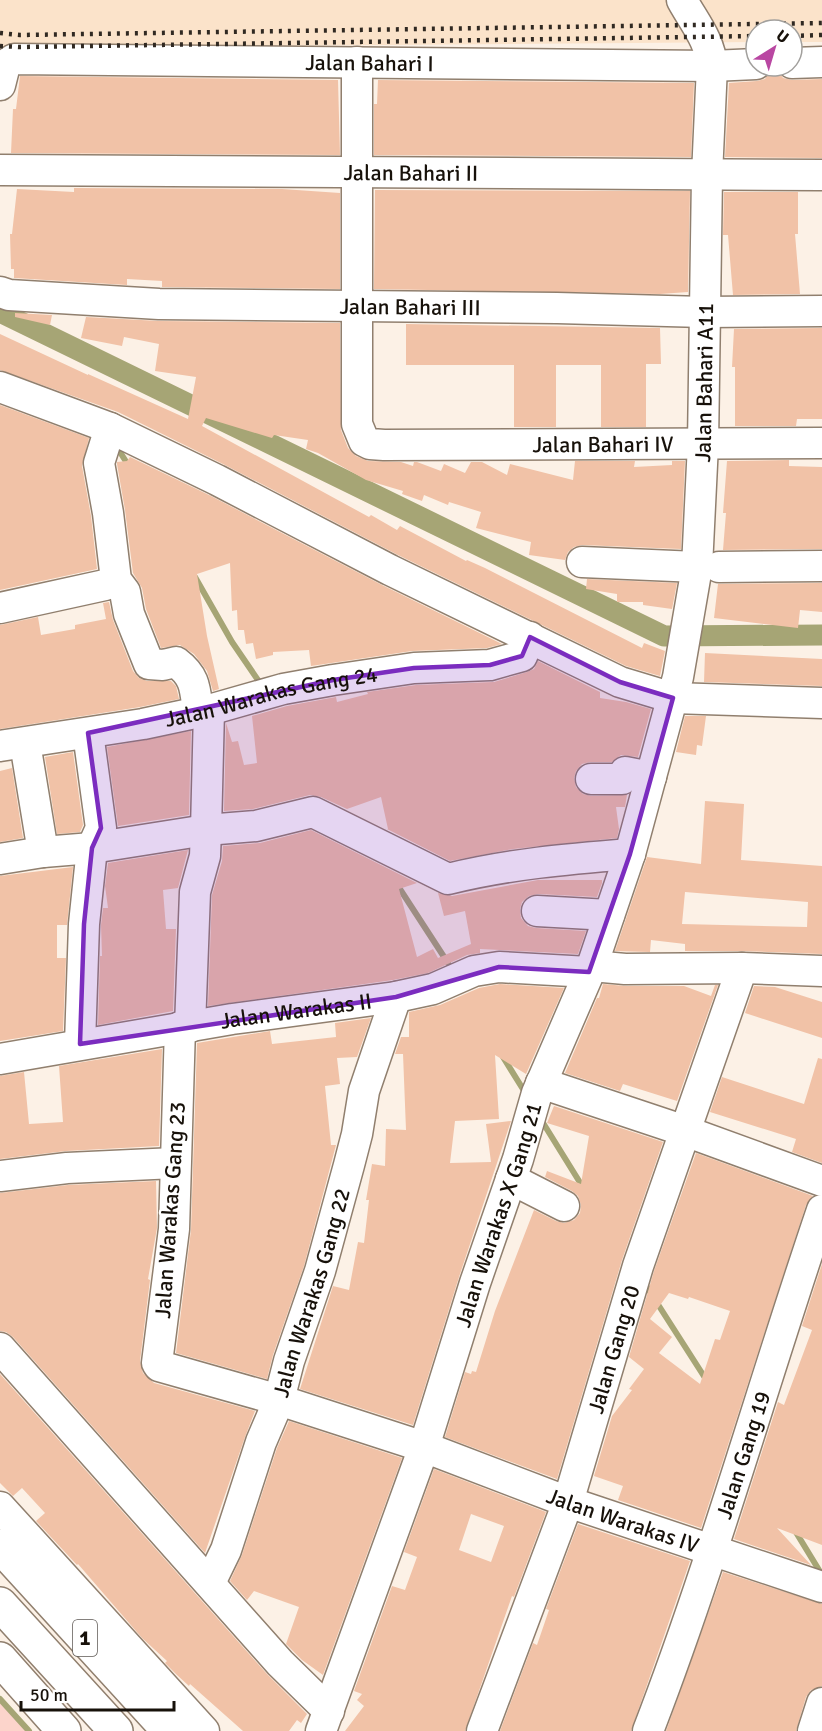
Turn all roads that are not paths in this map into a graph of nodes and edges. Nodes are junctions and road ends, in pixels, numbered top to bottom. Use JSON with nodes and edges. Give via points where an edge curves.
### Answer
{"nodes":[{"id":1,"x":682,"y":0,"type":"edge"},
{"id":2,"x":357,"y":62,"type":"junction"},
{"id":3,"x":822,"y":62,"type":"edge"},
{"id":4,"x":804,"y":63,"type":"edge"},
{"id":5,"x":744,"y":65,"type":"edge"},
{"id":6,"x":712,"y":66,"type":"junction"},
{"id":7,"x":0,"y":84,"type":"edge"},
{"id":8,"x":0,"y":170,"type":"edge"},
{"id":9,"x":356,"y":172,"type":"junction"},
{"id":10,"x":707,"y":175,"type":"junction"},
{"id":11,"x":822,"y":175,"type":"edge"},
{"id":12,"x":0,"y":292,"type":"edge"},
{"id":13,"x":358,"y":305,"type":"junction"},
{"id":14,"x":822,"y":311,"type":"edge"},
{"id":15,"x":704,"y":312,"type":"junction"},
{"id":16,"x":0,"y":387,"type":"edge"},
{"id":17,"x":108,"y":434,"type":"junction"},
{"id":18,"x":822,"y":443,"type":"edge"},
{"id":19,"x":703,"y":444,"type":"junction"},
{"id":20,"x":582,"y":562,"type":"dead end"},
{"id":21,"x":822,"y":566,"type":"edge"},
{"id":22,"x":703,"y":574,"type":"junction"},
{"id":23,"x":116,"y":580,"type":"junction"},
{"id":24,"x":0,"y":608,"type":"edge"},
{"id":25,"x":530,"y":637,"type":"junction"},
{"id":26,"x":675,"y":687,"type":"junction"},
{"id":27,"x":822,"y":702,"type":"edge"},
{"id":28,"x":203,"y":711,"type":"junction"},
{"id":29,"x":88,"y":733,"type":"junction"},
{"id":30,"x":12,"y":744,"type":"edge"},
{"id":31,"x":651,"y":777,"type":"junction"},
{"id":32,"x":591,"y":779,"type":"dead end"},
{"id":33,"x":206,"y":830,"type":"junction"},
{"id":34,"x":92,"y":848,"type":"junction"},
{"id":35,"x":43,"y":852,"type":"junction"},
{"id":36,"x":630,"y":854,"type":"junction"},
{"id":37,"x":0,"y":859,"type":"edge"},
{"id":38,"x":537,"y":911,"type":"dead end"},
{"id":39,"x":609,"y":915,"type":"junction"},
{"id":40,"x":742,"y":968,"type":"junction"},
{"id":41,"x":591,"y":969,"type":"junction"},
{"id":42,"x":822,"y":971,"type":"edge"},
{"id":43,"x":396,"y":997,"type":"junction"},
{"id":44,"x":185,"y":1027,"type":"junction"},
{"id":45,"x":80,"y":1044,"type":"junction"},
{"id":46,"x":0,"y":1059,"type":"edge"},
{"id":47,"x":537,"y":1093,"type":"junction"},
{"id":48,"x":685,"y":1131,"type":"junction"},
{"id":49,"x":175,"y":1163,"type":"junction"},
{"id":50,"x":0,"y":1176,"type":"edge"},
{"id":51,"x":511,"y":1179,"type":"junction"},
{"id":52,"x":822,"y":1181,"type":"edge"},
{"id":53,"x":564,"y":1206,"type":"dead end"},
{"id":54,"x":822,"y":1210,"type":"edge"},
{"id":55,"x":0,"y":1348,"type":"edge"},
{"id":56,"x":279,"y":1400,"type":"junction"},
{"id":57,"x":424,"y":1446,"type":"junction"},
{"id":58,"x":568,"y":1502,"type":"junction"},
{"id":59,"x":0,"y":1507,"type":"edge"},
{"id":60,"x":0,"y":1546,"type":"edge"},
{"id":61,"x":711,"y":1551,"type":"junction"},
{"id":62,"x":210,"y":1583,"type":"junction"},
{"id":63,"x":821,"y":1587,"type":"edge"},
{"id":64,"x":0,"y":1604,"type":"edge"},
{"id":65,"x":0,"y":1659,"type":"edge"},
{"id":66,"x":822,"y":1703,"type":"edge"},
{"id":67,"x":328,"y":1723,"type":"edge"},
{"id":68,"x":64,"y":1731,"type":"edge"},
{"id":69,"x":116,"y":1731,"type":"edge"},
{"id":70,"x":169,"y":1731,"type":"edge"},
{"id":71,"x":204,"y":1731,"type":"edge"},
{"id":72,"x":482,"y":1731,"type":"edge"},
{"id":73,"x":648,"y":1731,"type":"edge"},
{"id":74,"x":813,"y":1731,"type":"edge"}],
"edges":[{"from":1,"to":6,"type":"street","name":"Jalan Bahari A11","via":[[705,37]]},
{"from":2,"to":6,"type":"street","name":"Jalan Bahari I"},
{"from":2,"to":7,"type":"street","name":"Jalan Bahari I","via":[[14,59],[5,65]]},
{"from":2,"to":9,"type":"street"},
{"from":3,"to":4,"type":"street"},
{"from":5,"to":6,"type":"street","name":"Jalan Bahari I"},
{"from":6,"to":10,"type":"street","name":"Jalan Bahari A11"},
{"from":8,"to":9,"type":"street","name":"Jalan Bahari II"},
{"from":9,"to":10,"type":"street","name":"Jalan Bahari II"},
{"from":9,"to":13,"type":"street"},
{"from":10,"to":11,"type":"street","name":"Jalan Bahari II"},
{"from":10,"to":15,"type":"street","name":"Jalan Bahari A11"},
{"from":12,"to":13,"type":"street","name":"Jalan Bahari III","via":[[9,296],[159,304]]},
{"from":13,"to":15,"type":"street","name":"Jalan Bahari III"},
{"from":13,"to":19,"type":"street","name":"Jalan Bahari IV","via":[[357,424],[364,441],[370,444]]},
{"from":14,"to":15,"type":"street","name":"Jalan Bahari III"},
{"from":15,"to":19,"type":"street","name":"Jalan Bahari A11"},
{"from":16,"to":17,"type":"street"},
{"from":17,"to":23,"type":"street","via":[[99,463]]},
{"from":17,"to":25,"type":"street","via":[[218,480],[390,570]]},
{"from":18,"to":19,"type":"street","name":"Jalan Bahari IV"},
{"from":19,"to":22,"type":"street","name":"Jalan Bahari A11"},
{"from":20,"to":22,"type":"street"},
{"from":21,"to":22,"type":"street"},
{"from":22,"to":26,"type":"street","name":"Jalan Bahari A11"},
{"from":23,"to":24,"type":"street"},
{"from":23,"to":28,"type":"street","name":"Jalan Warakas Gang 23","via":[[124,592],[149,664],[176,662],[193,679]]},
{"from":25,"to":26,"type":"street","via":[[620,682]]},
{"from":25,"to":28,"type":"street","name":"Jalan Warakas Gang 24","via":[[522,656],[490,665],[414,668],[283,689]]},
{"from":26,"to":27,"type":"street"},
{"from":26,"to":31,"type":"street","name":"Jalan Warakas X Gang 21"},
{"from":28,"to":29,"type":"street","name":"Jalan Warakas Gang 24"},
{"from":28,"to":33,"type":"street","name":"Jalan Warakas Gang 23"},
{"from":29,"to":30,"type":"street","name":"Jalan Warakas Gang 24"},
{"from":29,"to":34,"type":"street","via":[[101,828]]},
{"from":30,"to":35,"type":"street"},
{"from":31,"to":32,"type":"street","via":[[625,772],[622,779]]},
{"from":31,"to":36,"type":"street","name":"Jalan Warakas X Gang 21"},
{"from":33,"to":34,"type":"street"},
{"from":33,"to":36,"type":"street","via":[[256,826],[313,812],[448,879],[540,861]]},
{"from":33,"to":44,"type":"street","name":"Jalan Warakas Gang 23","via":[[205,856],[195,892]]},
{"from":34,"to":35,"type":"street"},
{"from":34,"to":45,"type":"street","via":[[84,924]]},
{"from":35,"to":37,"type":"street"},
{"from":36,"to":39,"type":"street","name":"Jalan Warakas X Gang 21"},
{"from":38,"to":39,"type":"street"},
{"from":39,"to":41,"type":"street","name":"Jalan Warakas X Gang 21"},
{"from":40,"to":41,"type":"street","name":"Jalan Warakas II"},
{"from":40,"to":42,"type":"street","name":"Jalan Warakas II"},
{"from":40,"to":48,"type":"street","name":"Jalan Gang 20"},
{"from":41,"to":43,"type":"street","name":"Jalan Warakas II","via":[[474,971],[434,988]]},
{"from":41,"to":47,"type":"street","name":"Jalan Warakas X Gang 21"},
{"from":43,"to":44,"type":"street","name":"Jalan Warakas II"},
{"from":43,"to":56,"type":"street","name":"Jalan Warakas Gang 22","via":[[364,1091],[349,1165]]},
{"from":44,"to":45,"type":"street","name":"Jalan Warakas II"},
{"from":44,"to":49,"type":"street","name":"Jalan Warakas Gang 23"},
{"from":45,"to":46,"type":"street","name":"Jalan Warakas II"},
{"from":47,"to":48,"type":"street"},
{"from":47,"to":51,"type":"street","name":"Jalan Warakas X Gang 21"},
{"from":48,"to":52,"type":"street"},
{"from":48,"to":58,"type":"street","name":"Jalan Gang 20","via":[[634,1279]]},
{"from":49,"to":50,"type":"street","via":[[78,1167]]},
{"from":49,"to":56,"type":"street","name":"Jalan Warakas Gang 23","via":[[174,1229],[157,1363]]},
{"from":51,"to":53,"type":"street"},
{"from":51,"to":57,"type":"street","name":"Jalan Warakas X Gang 21"},
{"from":54,"to":61,"type":"street","name":"Jalan Gang 19"},
{"from":55,"to":62,"type":"street"},
{"from":56,"to":57,"type":"street","name":"Jalan Warakas Gang 23"},
{"from":56,"to":62,"type":"street","name":"Jalan Warakas Gang 22","via":[[226,1550]]},
{"from":57,"to":58,"type":"street","name":"Jalan Warakas IV"},
{"from":57,"to":67,"type":"street","name":"Jalan Warakas X Gang 21"},
{"from":58,"to":61,"type":"street","name":"Jalan Warakas IV"},
{"from":58,"to":72,"type":"street","name":"Jalan Gang 20"},
{"from":59,"to":71,"type":"street"},
{"from":60,"to":70,"type":"highway","number":"1"},
{"from":61,"to":63,"type":"street","name":"Jalan Warakas IV"},
{"from":61,"to":73,"type":"street","name":"Jalan Gang 19"},
{"from":62,"to":67,"type":"street"},
{"from":64,"to":69,"type":"highway","number":"1"},
{"from":65,"to":68,"type":"highway"},
{"from":66,"to":74,"type":"street"}]}
